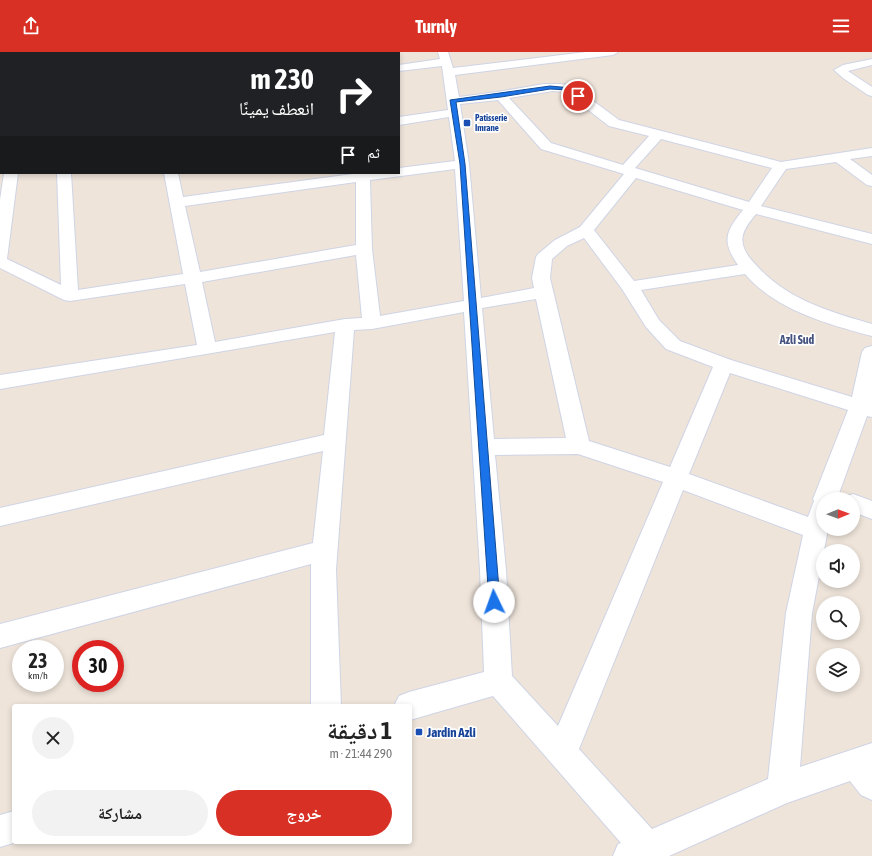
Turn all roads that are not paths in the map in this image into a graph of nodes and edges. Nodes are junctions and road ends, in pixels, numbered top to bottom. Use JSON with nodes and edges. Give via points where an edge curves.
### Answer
{"nodes":[{"id":1,"x":613,"y":52,"type":"edge"},
{"id":2,"x":580,"y":53,"type":"edge"},
{"id":3,"x":446,"y":62,"type":"edge"},
{"id":4,"x":872,"y":62,"type":"edge"},
{"id":5,"x":400,"y":68,"type":"edge"},
{"id":6,"x":872,"y":92,"type":"edge"},
{"id":7,"x":501,"y":96,"type":"junction"},
{"id":8,"x":454,"y":106,"type":"junction"},
{"id":9,"x":400,"y":121,"type":"edge"},
{"id":10,"x":658,"y":134,"type":"junction"},
{"id":11,"x":872,"y":152,"type":"edge"},
{"id":12,"x":838,"y":157,"type":"junction"},
{"id":13,"x":462,"y":164,"type":"junction"},
{"id":14,"x":781,"y":166,"type":"junction"},
{"id":15,"x":629,"y":171,"type":"junction"},
{"id":16,"x":400,"y":172,"type":"edge"},
{"id":17,"x":12,"y":174,"type":"edge"},
{"id":18,"x":64,"y":174,"type":"edge"},
{"id":19,"x":171,"y":174,"type":"edge"},
{"id":20,"x":385,"y":174,"type":"edge"},
{"id":21,"x":363,"y":177,"type":"junction"},
{"id":22,"x":872,"y":182,"type":"edge"},
{"id":23,"x":178,"y":202,"type":"junction"},
{"id":24,"x":752,"y":208,"type":"junction"},
{"id":25,"x":586,"y":230,"type":"junction"},
{"id":26,"x":872,"y":239,"type":"edge"},
{"id":27,"x":364,"y":249,"type":"junction"},
{"id":28,"x":0,"y":258,"type":"edge"},
{"id":29,"x":0,"y":262,"type":"edge"},
{"id":30,"x":749,"y":268,"type":"junction"},
{"id":31,"x":193,"y":278,"type":"junction"},
{"id":32,"x":630,"y":287,"type":"junction"},
{"id":33,"x":543,"y":292,"type":"junction"},
{"id":34,"x":70,"y":296,"type":"junction"},
{"id":35,"x":472,"y":304,"type":"junction"},
{"id":36,"x":372,"y":323,"type":"junction"},
{"id":37,"x":345,"y":325,"type":"junction"},
{"id":38,"x":872,"y":330,"type":"edge"},
{"id":39,"x":207,"y":349,"type":"junction"},
{"id":40,"x":872,"y":352,"type":"edge"},
{"id":41,"x":724,"y":364,"type":"junction"},
{"id":42,"x":0,"y":382,"type":"edge"},
{"id":43,"x":866,"y":408,"type":"edge"},
{"id":44,"x":333,"y":441,"type":"junction"},
{"id":45,"x":579,"y":446,"type":"junction"},
{"id":46,"x":483,"y":447,"type":"junction"},
{"id":47,"x":676,"y":478,"type":"junction"},
{"id":48,"x":833,"y":492,"type":"edge"},
{"id":49,"x":816,"y":504,"type":"edge"},
{"id":50,"x":860,"y":506,"type":"edge"},
{"id":51,"x":872,"y":510,"type":"edge"},
{"id":52,"x":0,"y":517,"type":"edge"},
{"id":53,"x":819,"y":536,"type":"edge"},
{"id":54,"x":325,"y":550,"type":"junction"},
{"id":55,"x":0,"y":636,"type":"edge"},
{"id":56,"x":498,"y":681,"type":"junction"},
{"id":57,"x":326,"y":704,"type":"edge"},
{"id":58,"x":412,"y":705,"type":"edge"},
{"id":59,"x":562,"y":753,"type":"junction"},
{"id":60,"x":867,"y":768,"type":"edge"},
{"id":61,"x":783,"y":789,"type":"junction"},
{"id":62,"x":12,"y":828,"type":"edge"},
{"id":63,"x":0,"y":831,"type":"edge"},
{"id":64,"x":643,"y":854,"type":"edge"}],
"edges":[{"from":1,"to":2,"type":"street"},
{"from":2,"to":3,"type":"street"},
{"from":3,"to":5,"type":"street"},
{"from":3,"to":8,"type":"street"},
{"from":4,"to":6,"type":"street","via":[[840,70]]},
{"from":7,"to":8,"type":"street"},
{"from":7,"to":10,"type":"street","via":[[550,88],[569,89],[614,123]]},
{"from":7,"to":15,"type":"street","via":[[546,146]]},
{"from":8,"to":9,"type":"street","via":[[440,116]]},
{"from":8,"to":13,"type":"street"},
{"from":10,"to":14,"type":"street"},
{"from":10,"to":15,"type":"street"},
{"from":11,"to":12,"type":"street"},
{"from":12,"to":14,"type":"street"},
{"from":12,"to":22,"type":"street"},
{"from":13,"to":16,"type":"street"},
{"from":13,"to":35,"type":"street"},
{"from":14,"to":24,"type":"street"},
{"from":15,"to":24,"type":"street"},
{"from":15,"to":25,"type":"street"},
{"from":17,"to":28,"type":"street"},
{"from":18,"to":34,"type":"street"},
{"from":19,"to":23,"type":"street"},
{"from":20,"to":21,"type":"street"},
{"from":21,"to":23,"type":"street"},
{"from":21,"to":27,"type":"street"},
{"from":23,"to":31,"type":"street"},
{"from":24,"to":26,"type":"street"},
{"from":24,"to":30,"type":"street","via":[[742,220],[735,235],[736,252]]},
{"from":25,"to":32,"type":"street"},
{"from":25,"to":33,"type":"street","via":[[561,243],[544,257],[541,278]]},
{"from":27,"to":31,"type":"street"},
{"from":27,"to":36,"type":"street"},
{"from":29,"to":34,"type":"street"},
{"from":30,"to":32,"type":"street"},
{"from":30,"to":38,"type":"street","via":[[771,291],[798,306]]},
{"from":31,"to":34,"type":"street"},
{"from":31,"to":39,"type":"street"},
{"from":32,"to":41,"type":"street","via":[[652,323],[673,345]]},
{"from":33,"to":35,"type":"street"},
{"from":33,"to":45,"type":"street"},
{"from":35,"to":36,"type":"street"},
{"from":35,"to":46,"type":"street"},
{"from":36,"to":37,"type":"street"},
{"from":37,"to":39,"type":"street"},
{"from":37,"to":44,"type":"street"},
{"from":39,"to":42,"type":"street"},
{"from":40,"to":43,"type":"street"},
{"from":41,"to":43,"type":"street"},
{"from":41,"to":47,"type":"street"},
{"from":43,"to":48,"type":"street"},
{"from":44,"to":52,"type":"street"},
{"from":44,"to":54,"type":"street"},
{"from":45,"to":46,"type":"street"},
{"from":45,"to":47,"type":"street"},
{"from":46,"to":56,"type":"street","via":[[493,570]]},
{"from":47,"to":49,"type":"street"},
{"from":47,"to":59,"type":"street"},
{"from":50,"to":51,"type":"street"},
{"from":53,"to":61,"type":"street","via":[[799,613]]},
{"from":54,"to":55,"type":"street"},
{"from":54,"to":57,"type":"street","via":[[323,570]]},
{"from":56,"to":58,"type":"street"},
{"from":56,"to":59,"type":"street"},
{"from":59,"to":64,"type":"street"},
{"from":60,"to":61,"type":"street"},
{"from":61,"to":64,"type":"street"},
{"from":62,"to":63,"type":"street"}]}
